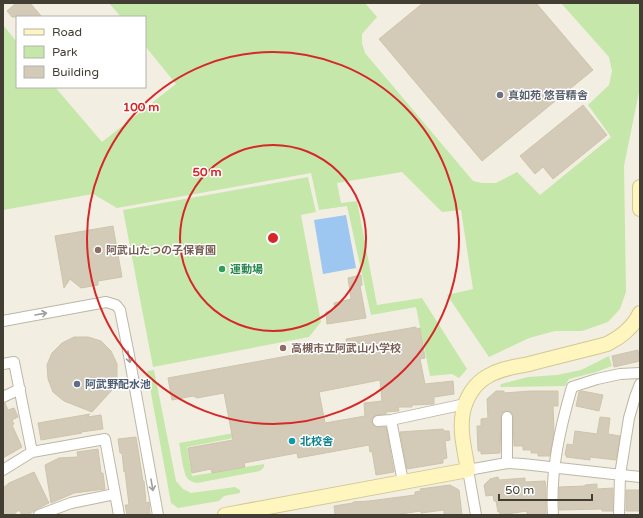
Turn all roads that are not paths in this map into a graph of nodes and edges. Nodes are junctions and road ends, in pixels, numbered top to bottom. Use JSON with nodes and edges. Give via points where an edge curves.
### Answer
{"nodes":[{"id":1,"x":640,"y":187,"type":"edge"},
{"id":2,"x":640,"y":209,"type":"edge"},
{"id":3,"x":640,"y":313,"type":"edge"},
{"id":4,"x":3,"y":321,"type":"edge"},
{"id":5,"x":3,"y":364,"type":"edge"},
{"id":6,"x":640,"y":373,"type":"edge"},
{"id":7,"x":640,"y":384,"type":"edge"},
{"id":8,"x":20,"y":390,"type":"junction"},
{"id":9,"x":3,"y":397,"type":"edge"},
{"id":10,"x":465,"y":404,"type":"junction"},
{"id":11,"x":507,"y":417,"type":"dead end"},
{"id":12,"x":391,"y":420,"type":"junction"},
{"id":13,"x":378,"y":421,"type":"dead end"},
{"id":14,"x":32,"y":452,"type":"junction"},
{"id":15,"x":507,"y":463,"type":"junction"},
{"id":16,"x":554,"y":468,"type":"junction"},
{"id":17,"x":3,"y":470,"type":"edge"},
{"id":18,"x":468,"y":470,"type":"junction"},
{"id":19,"x":620,"y":475,"type":"junction"},
{"id":20,"x":640,"y":477,"type":"edge"},
{"id":21,"x":403,"y":482,"type":"junction"},
{"id":22,"x":115,"y":494,"type":"junction"},
{"id":23,"x":232,"y":514,"type":"edge"},
{"id":24,"x":39,"y":515,"type":"edge"},
{"id":25,"x":119,"y":515,"type":"edge"},
{"id":26,"x":158,"y":515,"type":"edge"},
{"id":27,"x":476,"y":515,"type":"edge"},
{"id":28,"x":553,"y":515,"type":"edge"},
{"id":29,"x":619,"y":515,"type":"edge"}],
"edges":[{"from":1,"to":2,"type":"street"},
{"from":3,"to":10,"type":"street","via":[[630,328],[607,344],[492,374],[474,388]]},
{"from":4,"to":26,"type":"street","one_way":true,"via":[[106,302],[116,305],[120,310]]},
{"from":5,"to":8,"type":"street","via":[[14,362]]},
{"from":6,"to":16,"type":"street","via":[[620,374],[572,387]]},
{"from":7,"to":19,"type":"street","via":[[629,418]]},
{"from":8,"to":9,"type":"street"},
{"from":8,"to":14,"type":"street"},
{"from":10,"to":12,"type":"street"},
{"from":10,"to":18,"type":"street","via":[[462,423]]},
{"from":11,"to":15,"type":"street"},
{"from":12,"to":13,"type":"street"},
{"from":12,"to":21,"type":"street"},
{"from":14,"to":17,"type":"street"},
{"from":14,"to":22,"type":"street","via":[[104,439]]},
{"from":15,"to":16,"type":"street"},
{"from":15,"to":18,"type":"street"},
{"from":16,"to":19,"type":"street"},
{"from":16,"to":28,"type":"street"},
{"from":18,"to":21,"type":"street"},
{"from":18,"to":27,"type":"street"},
{"from":19,"to":20,"type":"street"},
{"from":19,"to":29,"type":"street"},
{"from":21,"to":23,"type":"street"},
{"from":22,"to":24,"type":"street","via":[[71,503]]},
{"from":22,"to":25,"type":"street"}]}
